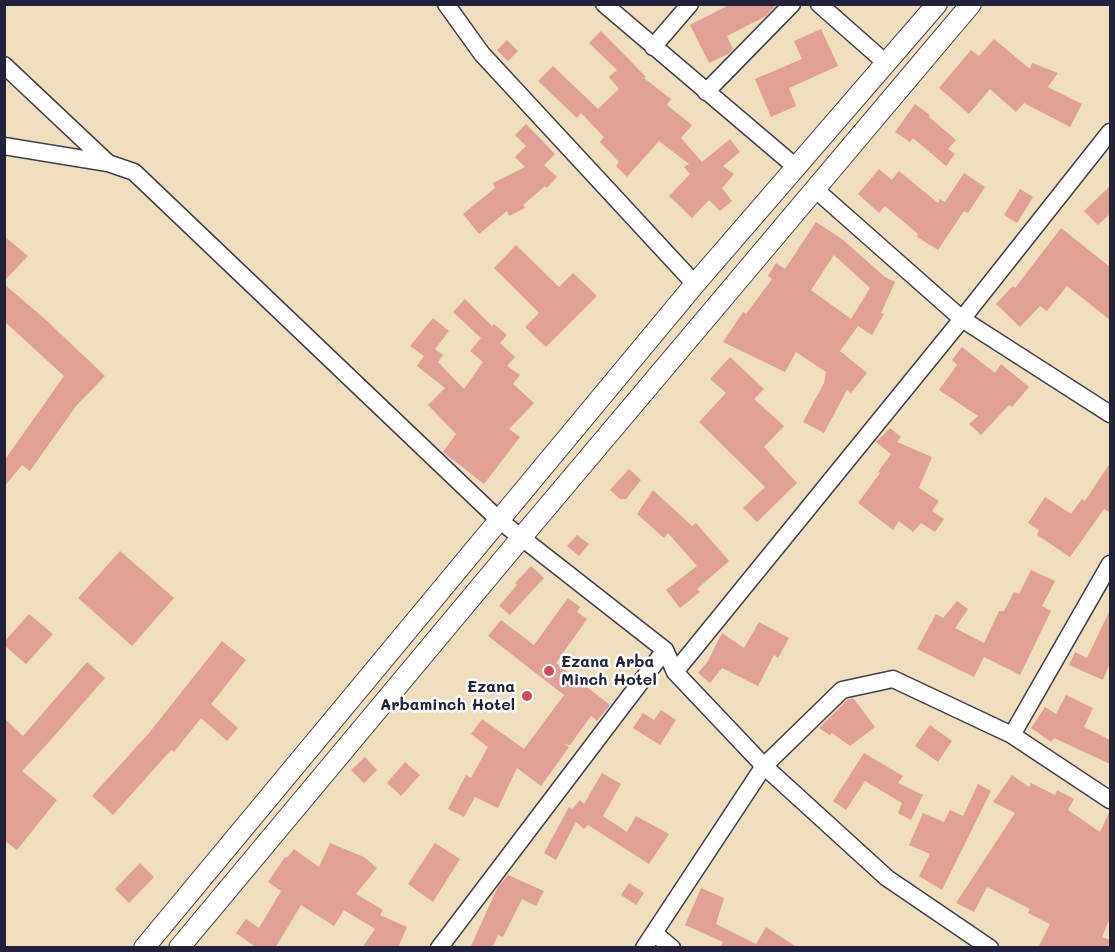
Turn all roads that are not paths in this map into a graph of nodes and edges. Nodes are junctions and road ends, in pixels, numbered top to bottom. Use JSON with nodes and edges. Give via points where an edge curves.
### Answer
{"nodes":[{"id":1,"x":446,"y":4,"type":"edge"},
{"id":2,"x":604,"y":4,"type":"edge"},
{"id":3,"x":690,"y":4,"type":"edge"},
{"id":4,"x":792,"y":4,"type":"edge"},
{"id":5,"x":819,"y":4,"type":"edge"},
{"id":6,"x":937,"y":4,"type":"edge"},
{"id":7,"x":971,"y":4,"type":"edge"},
{"id":8,"x":653,"y":47,"type":"junction"},
{"id":9,"x":887,"y":64,"type":"junction"},
{"id":10,"x":4,"y":65,"type":"edge"},
{"id":11,"x":706,"y":92,"type":"junction"},
{"id":12,"x":1110,"y":132,"type":"edge"},
{"id":13,"x":4,"y":146,"type":"edge"},
{"id":14,"x":108,"y":163,"type":"junction"},
{"id":15,"x":797,"y":168,"type":"junction"},
{"id":16,"x":816,"y":190,"type":"junction"},
{"id":17,"x":695,"y":284,"type":"junction"},
{"id":18,"x":962,"y":319,"type":"junction"},
{"id":19,"x":1110,"y":414,"type":"edge"},
{"id":20,"x":499,"y":520,"type":"junction"},
{"id":21,"x":521,"y":538,"type":"junction"},
{"id":22,"x":1110,"y":564,"type":"edge"},
{"id":23,"x":665,"y":650,"type":"junction"},
{"id":24,"x":675,"y":672,"type":"junction"},
{"id":25,"x":1012,"y":735,"type":"junction"},
{"id":26,"x":764,"y":766,"type":"junction"},
{"id":27,"x":1110,"y":800,"type":"edge"},
{"id":28,"x":654,"y":933,"type":"junction"},
{"id":29,"x":144,"y":948,"type":"edge"},
{"id":30,"x":179,"y":948,"type":"edge"},
{"id":31,"x":440,"y":948,"type":"edge"},
{"id":32,"x":644,"y":948,"type":"edge"},
{"id":33,"x":672,"y":948,"type":"edge"},
{"id":34,"x":990,"y":948,"type":"edge"}],
"edges":[{"from":1,"to":17,"type":"street","via":[[483,54]]},
{"from":2,"to":8,"type":"street"},
{"from":3,"to":8,"type":"street"},
{"from":4,"to":11,"type":"street"},
{"from":5,"to":9,"type":"street"},
{"from":6,"to":9,"type":"street"},
{"from":7,"to":16,"type":"street"},
{"from":8,"to":11,"type":"street"},
{"from":9,"to":15,"type":"street"},
{"from":10,"to":14,"type":"street"},
{"from":11,"to":15,"type":"street"},
{"from":12,"to":18,"type":"street"},
{"from":13,"to":14,"type":"street"},
{"from":14,"to":20,"type":"street","via":[[134,172]]},
{"from":15,"to":17,"type":"street"},
{"from":16,"to":18,"type":"street"},
{"from":16,"to":21,"type":"street"},
{"from":17,"to":20,"type":"street"},
{"from":18,"to":19,"type":"street"},
{"from":18,"to":24,"type":"street"},
{"from":20,"to":21,"type":"street"},
{"from":20,"to":29,"type":"street"},
{"from":21,"to":23,"type":"street"},
{"from":21,"to":30,"type":"street"},
{"from":22,"to":25,"type":"street"},
{"from":23,"to":24,"type":"street"},
{"from":23,"to":31,"type":"street"},
{"from":24,"to":26,"type":"street"},
{"from":25,"to":26,"type":"street","via":[[892,679],[842,690]]},
{"from":25,"to":27,"type":"street"},
{"from":26,"to":28,"type":"street"},
{"from":26,"to":34,"type":"street","via":[[887,878]]},
{"from":28,"to":32,"type":"street"},
{"from":28,"to":33,"type":"street"}]}
